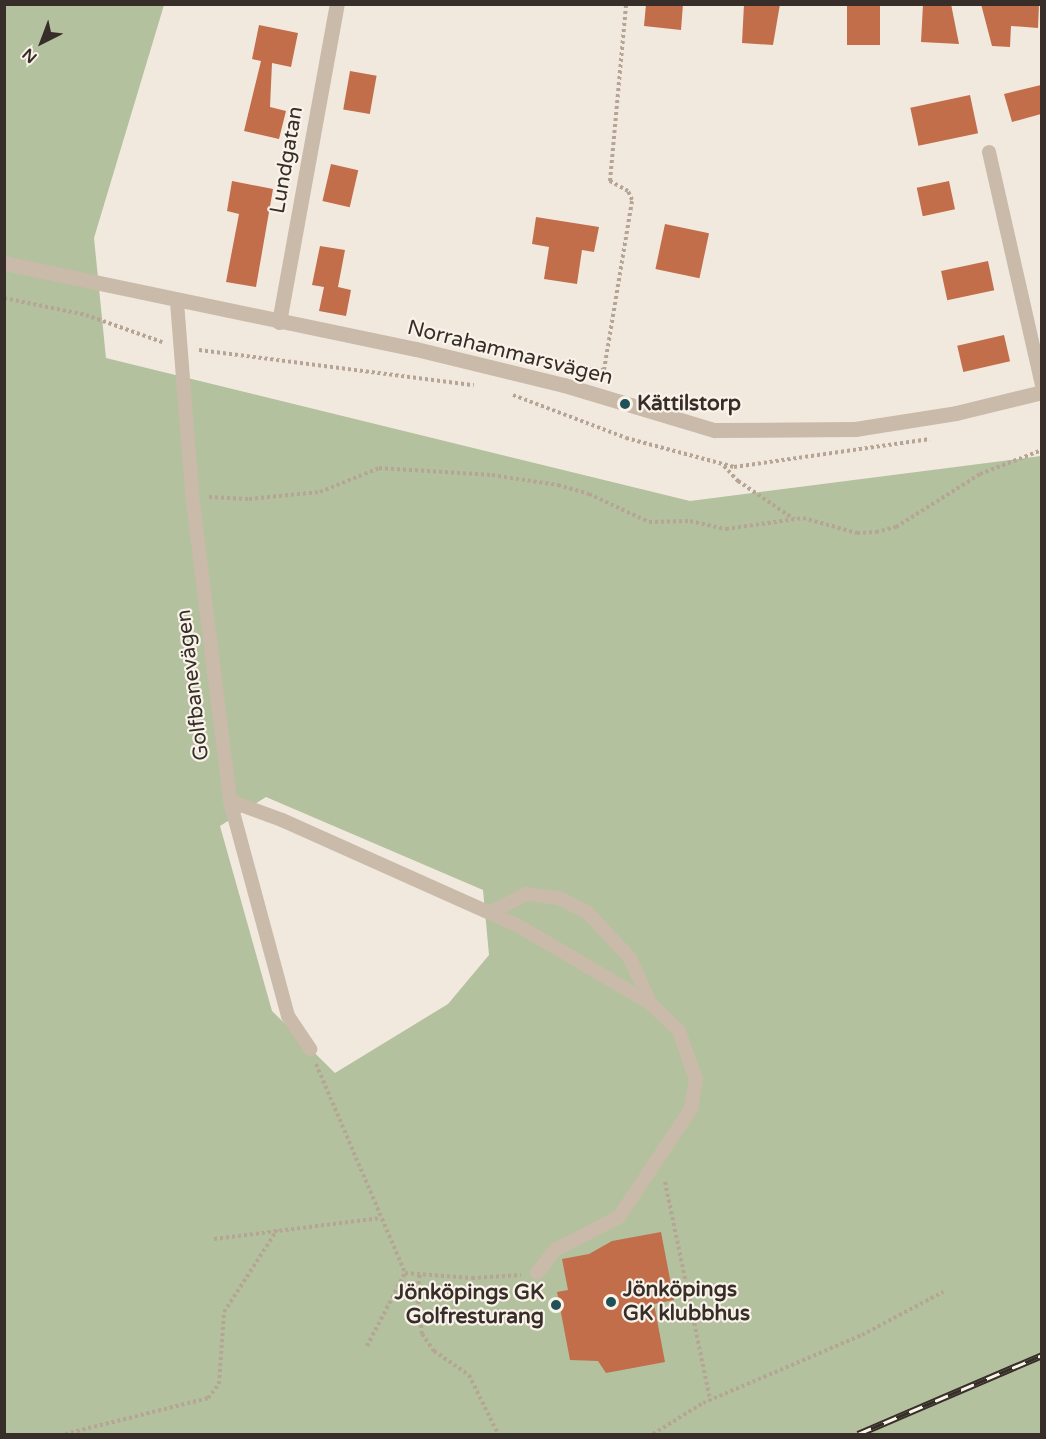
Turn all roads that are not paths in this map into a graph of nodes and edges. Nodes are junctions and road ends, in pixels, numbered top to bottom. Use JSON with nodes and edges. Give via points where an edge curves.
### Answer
{"nodes":[{"id":1,"x":337,"y":4,"type":"edge"},
{"id":2,"x":989,"y":152,"type":"dead end"},
{"id":3,"x":4,"y":263,"type":"edge"},
{"id":4,"x":177,"y":302,"type":"junction"},
{"id":5,"x":279,"y":322,"type":"junction"},
{"id":6,"x":1041,"y":386,"type":"edge"},
{"id":7,"x":1041,"y":392,"type":"edge"},
{"id":8,"x":230,"y":801,"type":"junction"},
{"id":9,"x":490,"y":912,"type":"junction"},
{"id":10,"x":650,"y":1003,"type":"junction"},
{"id":11,"x":310,"y":1049,"type":"road end"},
{"id":12,"x":537,"y":1274,"type":"road end"}],
"edges":[{"from":1,"to":5,"type":"street","name":"Lundgatan"},
{"from":2,"to":6,"type":"lane"},
{"from":3,"to":4,"type":"street","name":"Norrahammarsvägen"},
{"from":4,"to":5,"type":"street","name":"Norrahammarsvägen"},
{"from":4,"to":8,"type":"lane","name":"Golfbanevägen","via":[[192,494]]},
{"from":5,"to":7,"type":"street","name":"Norrahammarsvägen","via":[[564,385],[714,430],[771,433],[855,429],[956,413]]},
{"from":8,"to":9,"type":"lane","via":[[282,820],[465,905]]},
{"from":8,"to":11,"type":"lane","name":"Golfbanevägen","via":[[288,1016]]},
{"from":9,"to":10,"type":"lane"},
{"from":9,"to":10,"type":"lane","via":[[526,894],[559,898],[587,912],[630,958]]},
{"from":10,"to":12,"type":"lane","via":[[679,1031],[696,1080],[691,1109],[619,1217],[555,1250]]}]}
